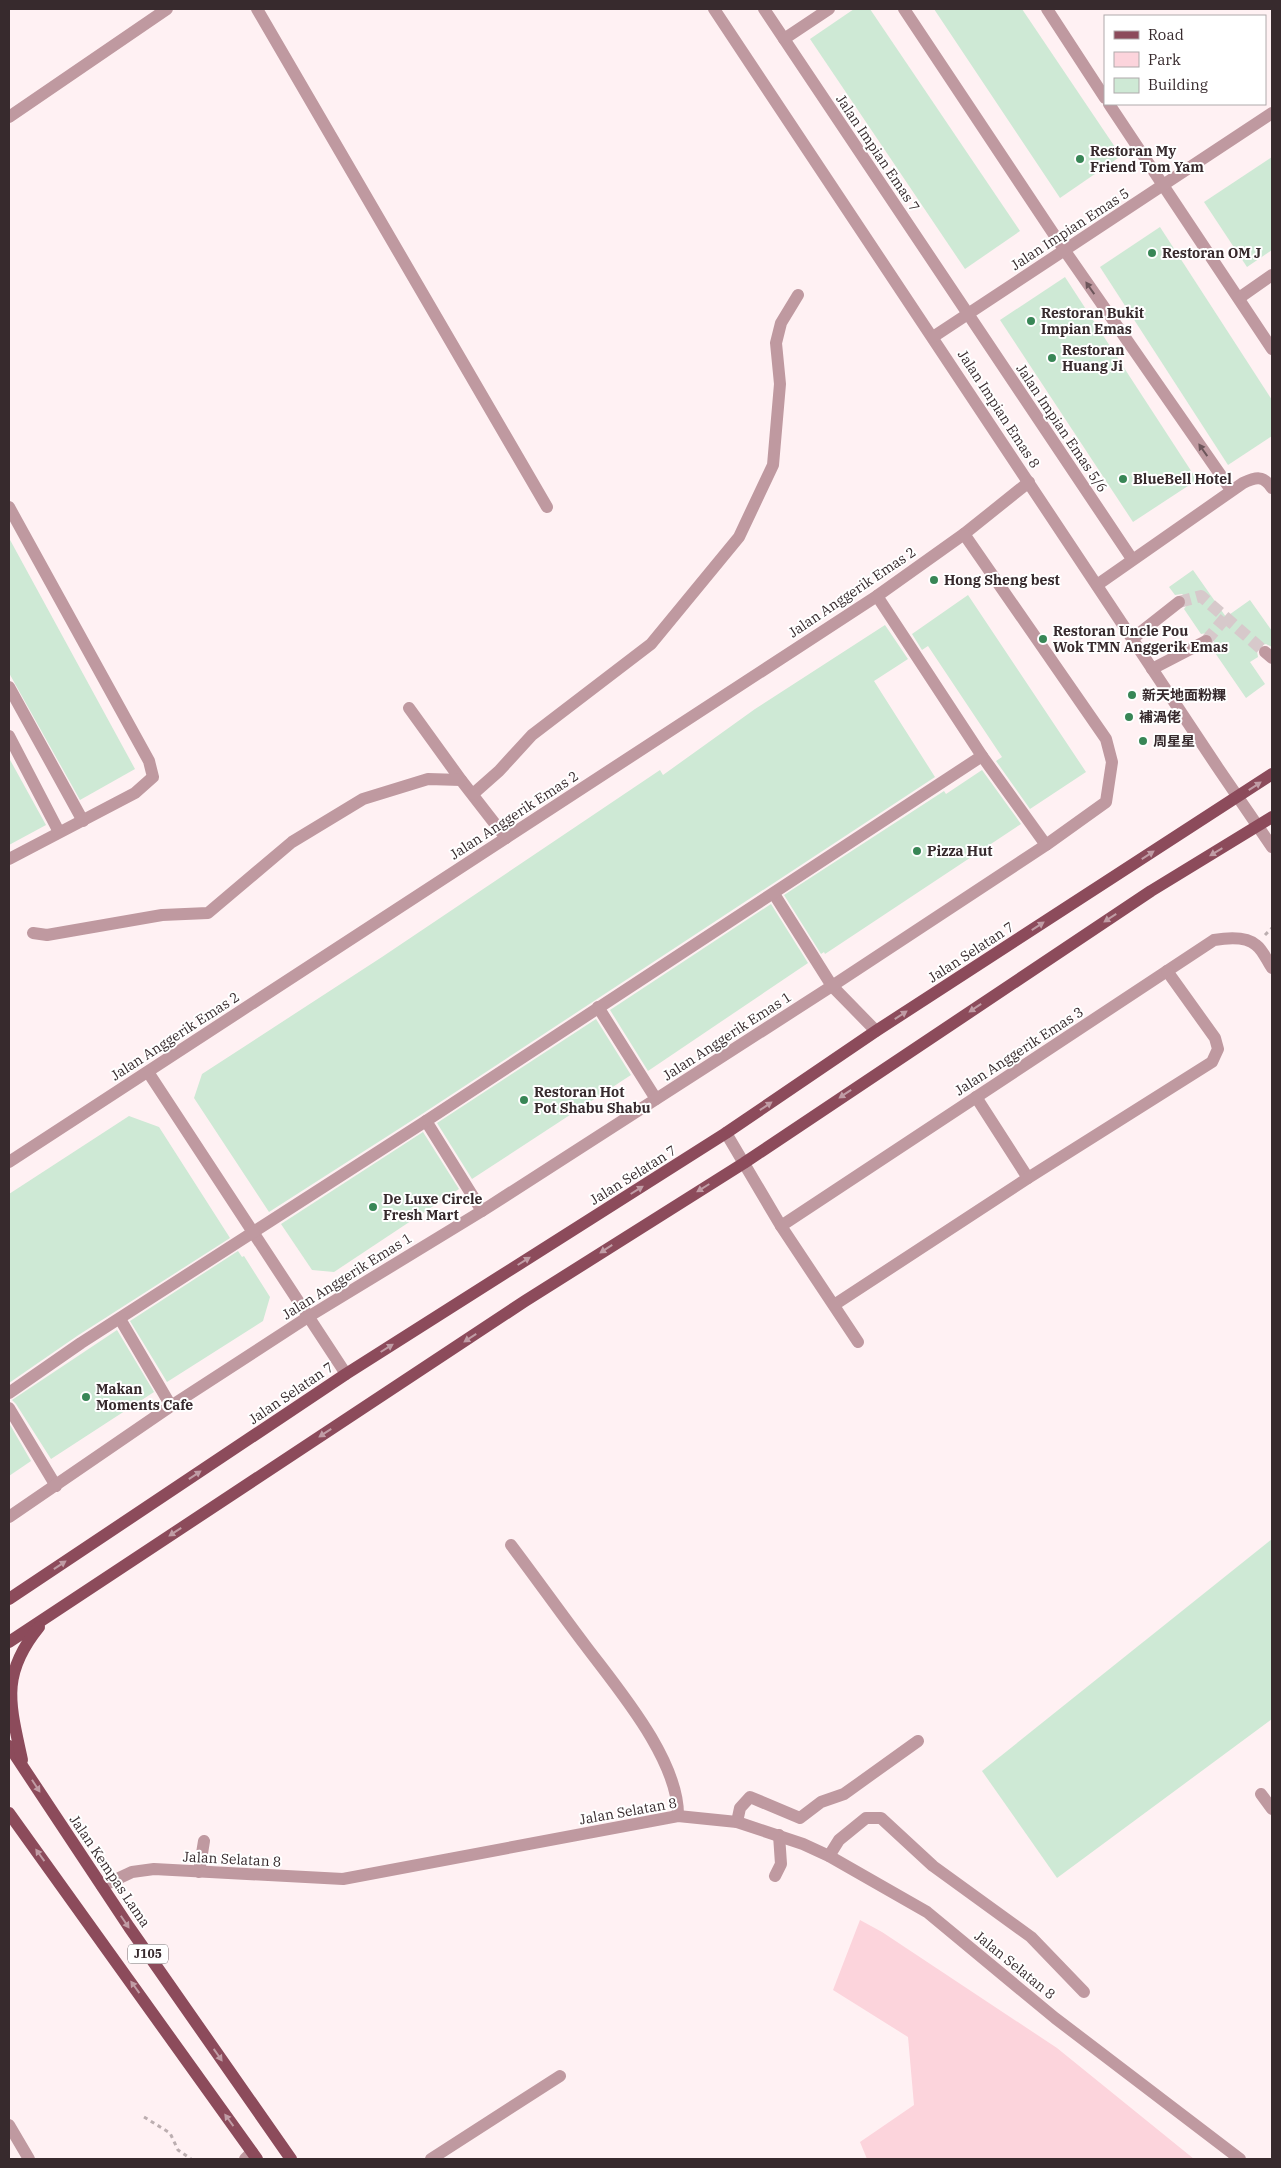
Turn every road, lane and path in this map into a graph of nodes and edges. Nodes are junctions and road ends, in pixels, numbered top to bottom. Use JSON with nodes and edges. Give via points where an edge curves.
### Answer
{"nodes":[{"id":1,"x":167,"y":9,"type":"edge"},
{"id":2,"x":257,"y":9,"type":"edge"},
{"id":3,"x":714,"y":9,"type":"edge"},
{"id":4,"x":764,"y":9,"type":"edge"},
{"id":5,"x":829,"y":9,"type":"edge"},
{"id":6,"x":904,"y":9,"type":"edge"},
{"id":7,"x":1046,"y":9,"type":"edge"},
{"id":8,"x":784,"y":39,"type":"junction"},
{"id":9,"x":1104,"y":96,"type":"edge"},
{"id":10,"x":1110,"y":105,"type":"edge"},
{"id":11,"x":1272,"y":112,"type":"edge"},
{"id":12,"x":9,"y":117,"type":"edge"},
{"id":13,"x":1162,"y":186,"type":"junction"},
{"id":14,"x":1065,"y":251,"type":"junction"},
{"id":15,"x":1272,"y":275,"type":"edge"},
{"id":16,"x":798,"y":295,"type":"dead end"},
{"id":17,"x":1238,"y":298,"type":"junction"},
{"id":18,"x":967,"y":314,"type":"junction"},
{"id":19,"x":933,"y":337,"type":"junction"},
{"id":20,"x":1272,"y":349,"type":"edge"},
{"id":21,"x":1029,"y":482,"type":"junction"},
{"id":22,"x":1272,"y":488,"type":"edge"},
{"id":23,"x":1231,"y":490,"type":"junction"},
{"id":24,"x":547,"y":507,"type":"dead end"},
{"id":25,"x":10,"y":513,"type":"edge"},
{"id":26,"x":964,"y":534,"type":"junction"},
{"id":27,"x":1132,"y":559,"type":"junction"},
{"id":28,"x":1097,"y":585,"type":"junction"},
{"id":29,"x":877,"y":596,"type":"junction"},
{"id":30,"x":1180,"y":602,"type":"tunnel mouth"},
{"id":31,"x":1132,"y":639,"type":"junction"},
{"id":32,"x":1206,"y":641,"type":"tunnel mouth"},
{"id":33,"x":1152,"y":669,"type":"junction"},
{"id":34,"x":9,"y":688,"type":"edge"},
{"id":35,"x":409,"y":708,"type":"dead end"},
{"id":36,"x":9,"y":736,"type":"edge"},
{"id":37,"x":982,"y":756,"type":"junction"},
{"id":38,"x":1272,"y":774,"type":"edge"},
{"id":39,"x":461,"y":780,"type":"junction"},
{"id":40,"x":473,"y":794,"type":"junction"},
{"id":41,"x":1238,"y":797,"type":"junction"},
{"id":42,"x":1272,"y":817,"type":"edge"},
{"id":43,"x":83,"y":821,"type":"junction"},
{"id":44,"x":1258,"y":826,"type":"junction"},
{"id":45,"x":59,"y":832,"type":"junction"},
{"id":46,"x":506,"y":838,"type":"junction"},
{"id":47,"x":1046,"y":845,"type":"junction"},
{"id":48,"x":1272,"y":847,"type":"edge"},
{"id":49,"x":9,"y":858,"type":"edge"},
{"id":50,"x":774,"y":894,"type":"junction"},
{"id":51,"x":34,"y":934,"type":"dead end"},
{"id":52,"x":1272,"y":968,"type":"edge"},
{"id":53,"x":1167,"y":971,"type":"junction"},
{"id":54,"x":832,"y":986,"type":"junction"},
{"id":55,"x":598,"y":1007,"type":"junction"},
{"id":56,"x":876,"y":1031,"type":"junction"},
{"id":57,"x":148,"y":1072,"type":"junction"},
{"id":58,"x":976,"y":1097,"type":"junction"},
{"id":59,"x":656,"y":1099,"type":"junction"},
{"id":60,"x":426,"y":1121,"type":"junction"},
{"id":61,"x":726,"y":1133,"type":"junction"},
{"id":62,"x":9,"y":1162,"type":"edge"},
{"id":63,"x":744,"y":1162,"type":"junction"},
{"id":64,"x":1028,"y":1178,"type":"junction"},
{"id":65,"x":482,"y":1211,"type":"junction"},
{"id":66,"x":781,"y":1226,"type":"junction"},
{"id":67,"x":253,"y":1233,"type":"junction"},
{"id":68,"x":834,"y":1305,"type":"junction"},
{"id":69,"x":308,"y":1317,"type":"junction"},
{"id":70,"x":120,"y":1319,"type":"junction"},
{"id":71,"x":858,"y":1342,"type":"dead end"},
{"id":72,"x":346,"y":1374,"type":"junction"},
{"id":73,"x":9,"y":1393,"type":"edge"},
{"id":74,"x":171,"y":1406,"type":"junction"},
{"id":75,"x":9,"y":1408,"type":"edge"},
{"id":76,"x":56,"y":1486,"type":"junction"},
{"id":77,"x":9,"y":1517,"type":"edge"},
{"id":78,"x":511,"y":1545,"type":"dead end"},
{"id":79,"x":12,"y":1595,"type":"edge"},
{"id":80,"x":48,"y":1616,"type":"junction"},
{"id":81,"x":9,"y":1642,"type":"edge"},
{"id":82,"x":918,"y":1741,"type":"dead end"},
{"id":83,"x":9,"y":1746,"type":"edge"},
{"id":84,"x":24,"y":1768,"type":"junction"},
{"id":85,"x":1261,"y":1794,"type":"dead end"},
{"id":86,"x":1272,"y":1809,"type":"edge"},
{"id":87,"x":9,"y":1813,"type":"edge"},
{"id":88,"x":678,"y":1816,"type":"junction"},
{"id":89,"x":737,"y":1822,"type":"junction"},
{"id":90,"x":780,"y":1835,"type":"junction"},
{"id":91,"x":204,"y":1841,"type":"dead end"},
{"id":92,"x":828,"y":1856,"type":"junction"},
{"id":93,"x":199,"y":1872,"type":"junction"},
{"id":94,"x":775,"y":1876,"type":"dead end"},
{"id":95,"x":102,"y":1886,"type":"junction"},
{"id":96,"x":1084,"y":1992,"type":"dead end"},
{"id":97,"x":560,"y":2076,"type":"dead end"},
{"id":98,"x":144,"y":2117,"type":"dead end"},
{"id":99,"x":10,"y":2132,"type":"edge"},
{"id":100,"x":251,"y":2157,"type":"edge"},
{"id":101,"x":28,"y":2159,"type":"edge"},
{"id":102,"x":191,"y":2159,"type":"edge"},
{"id":103,"x":291,"y":2159,"type":"edge"},
{"id":104,"x":431,"y":2159,"type":"edge"},
{"id":105,"x":1240,"y":2159,"type":"edge"}],
"edges":[{"from":1,"to":12,"type":"street"},
{"from":2,"to":24,"type":"street"},
{"from":3,"to":19,"type":"street","name":"Jalan Impian Emas 8"},
{"from":4,"to":8,"type":"street","name":"Jalan Impian Emas 7"},
{"from":5,"to":8,"type":"street"},
{"from":6,"to":14,"type":"street"},
{"from":7,"to":9,"type":"street"},
{"from":8,"to":18,"type":"street","name":"Jalan Impian Emas 7"},
{"from":10,"to":13,"type":"street"},
{"from":11,"to":13,"type":"street","name":"Jalan Impian Emas 5"},
{"from":13,"to":14,"type":"street","name":"Jalan Impian Emas 5"},
{"from":13,"to":17,"type":"street"},
{"from":14,"to":18,"type":"street","name":"Jalan Impian Emas 5"},
{"from":23,"to":14,"type":"street","one_way":true},
{"from":15,"to":17,"type":"street"},
{"from":16,"to":40,"type":"street","via":[[781,323],[776,343],[780,384],[773,465],[739,537],[651,644],[532,735]]},
{"from":17,"to":20,"type":"street"},
{"from":18,"to":19,"type":"street","name":"Jalan Impian Emas 5"},
{"from":18,"to":27,"type":"street","name":"Jalan Impian Emas 5/6"},
{"from":19,"to":21,"type":"street","name":"Jalan Impian Emas 8"},
{"from":21,"to":26,"type":"street","name":"Jalan Anggerik Emas 2"},
{"from":21,"to":28,"type":"street","name":"Jalan Impian Emas 8"},
{"from":22,"to":23,"type":"street","via":[[1264,479],[1257,477]]},
{"from":23,"to":27,"type":"street"},
{"from":25,"to":43,"type":"street","via":[[149,761],[153,777],[135,793]]},
{"from":26,"to":29,"type":"street","name":"Jalan Anggerik Emas 2"},
{"from":26,"to":47,"type":"street","name":"Jalan Anggerik Emas 1","via":[[1106,739],[1112,762],[1106,802]]},
{"from":27,"to":28,"type":"street"},
{"from":28,"to":31,"type":"street","name":"Jalan Impian Emas 8"},
{"from":29,"to":37,"type":"street"},
{"from":29,"to":46,"type":"street","name":"Jalan Anggerik Emas 2"},
{"from":30,"to":31,"type":"street"},
{"from":31,"to":33,"type":"street","name":"Jalan Impian Emas 8"},
{"from":32,"to":33,"type":"street"},
{"from":33,"to":41,"type":"street","name":"Jalan Impian Emas 8"},
{"from":34,"to":43,"type":"street"},
{"from":35,"to":39,"type":"street"},
{"from":36,"to":45,"type":"street"},
{"from":37,"to":47,"type":"street"},
{"from":37,"to":50,"type":"street"},
{"from":41,"to":38,"type":"main road","name":"Jalan Selatan 7","one_way":true},
{"from":39,"to":40,"type":"street"},
{"from":39,"to":51,"type":"street","via":[[428,779],[362,799],[292,842],[208,913],[162,915],[47,935]]},
{"from":40,"to":46,"type":"street"},
{"from":41,"to":44,"type":"street","name":"Jalan Impian Emas 8"},
{"from":56,"to":41,"type":"main road","name":"Jalan Selatan 7","one_way":true},
{"from":42,"to":44,"type":"main road"},
{"from":43,"to":45,"type":"street"},
{"from":44,"to":48,"type":"street","name":"Jalan Impian Emas 8"},
{"from":44,"to":63,"type":"main road","one_way":true,"via":[[1151,891]]},
{"from":45,"to":49,"type":"street"},
{"from":46,"to":57,"type":"street","name":"Jalan Anggerik Emas 2"},
{"from":47,"to":54,"type":"street","name":"Jalan Anggerik Emas 1"},
{"from":50,"to":54,"type":"street"},
{"from":50,"to":55,"type":"street"},
{"from":52,"to":53,"type":"street","name":"Jalan Anggerik Emas 3","via":[[1256,944],[1228,938],[1214,940]]},
{"from":53,"to":58,"type":"street","name":"Jalan Anggerik Emas 3"},
{"from":53,"to":64,"type":"street","via":[[1215,1038],[1218,1049],[1212,1062]]},
{"from":54,"to":56,"type":"street"},
{"from":54,"to":59,"type":"street","name":"Jalan Anggerik Emas 1"},
{"from":55,"to":59,"type":"street"},
{"from":55,"to":60,"type":"street"},
{"from":61,"to":56,"type":"main road","name":"Jalan Selatan 7","one_way":true},
{"from":57,"to":62,"type":"street","name":"Jalan Anggerik Emas 2"},
{"from":57,"to":67,"type":"street"},
{"from":58,"to":64,"type":"street"},
{"from":58,"to":66,"type":"street","name":"Jalan Anggerik Emas 3"},
{"from":59,"to":65,"type":"street","name":"Jalan Anggerik Emas 1"},
{"from":60,"to":65,"type":"street"},
{"from":60,"to":67,"type":"street"},
{"from":61,"to":63,"type":"street"},
{"from":72,"to":61,"type":"main road","name":"Jalan Selatan 7","one_way":true},
{"from":63,"to":66,"type":"street"},
{"from":63,"to":80,"type":"main road","one_way":true,"via":[[525,1301]]},
{"from":64,"to":68,"type":"street"},
{"from":65,"to":69,"type":"street","name":"Jalan Anggerik Emas 1"},
{"from":66,"to":68,"type":"street"},
{"from":67,"to":69,"type":"street"},
{"from":67,"to":70,"type":"street"},
{"from":68,"to":71,"type":"street"},
{"from":69,"to":72,"type":"street"},
{"from":69,"to":74,"type":"street","name":"Jalan Anggerik Emas 1"},
{"from":70,"to":73,"type":"street"},
{"from":70,"to":74,"type":"street"},
{"from":79,"to":72,"type":"main road","name":"Jalan Selatan 7","one_way":true},
{"from":74,"to":76,"type":"street","name":"Jalan Anggerik Emas 1"},
{"from":75,"to":76,"type":"street"},
{"from":76,"to":77,"type":"street","name":"Jalan Anggerik Emas 1"},
{"from":78,"to":88,"type":"street","via":[[635,1712],[669,1770],[678,1800]]},
{"from":80,"to":81,"type":"main road"},
{"from":80,"to":84,"type":"main road","via":[[19,1653],[12,1671],[9,1695]]},
{"from":82,"to":89,"type":"street","via":[[844,1794],[821,1802],[800,1818],[750,1797],[740,1808]]},
{"from":83,"to":84,"type":"main road","name":"Jalan Kempas Lama","number":"J105"},
{"from":84,"to":95,"type":"main road","name":"Jalan Kempas Lama","number":"J105","one_way":true},
{"from":85,"to":86,"type":"street"},
{"from":100,"to":87,"type":"main road","number":"J105","one_way":true},
{"from":88,"to":89,"type":"street","name":"Jalan Selatan 8"},
{"from":88,"to":93,"type":"street","name":"Jalan Selatan 8","via":[[343,1879]]},
{"from":89,"to":90,"type":"street","name":"Jalan Selatan 8"},
{"from":90,"to":92,"type":"street","name":"Jalan Selatan 8"},
{"from":90,"to":94,"type":"street","via":[[781,1864]]},
{"from":91,"to":93,"type":"street"},
{"from":92,"to":96,"type":"street","via":[[839,1840],[866,1818],[881,1818],[933,1866],[1031,1937]]},
{"from":92,"to":105,"type":"street","name":"Jalan Selatan 8","via":[[927,1912],[1055,2018]]},
{"from":93,"to":95,"type":"street","name":"Jalan Selatan 8","via":[[154,1869],[132,1872]]},
{"from":95,"to":103,"type":"main road","name":"Jalan Kempas Lama","number":"J105","one_way":true},
{"from":97,"to":104,"type":"street"},
{"from":98,"to":102,"type":"path","via":[[170,2133],[178,2150]]},
{"from":99,"to":101,"type":"street"}]}
